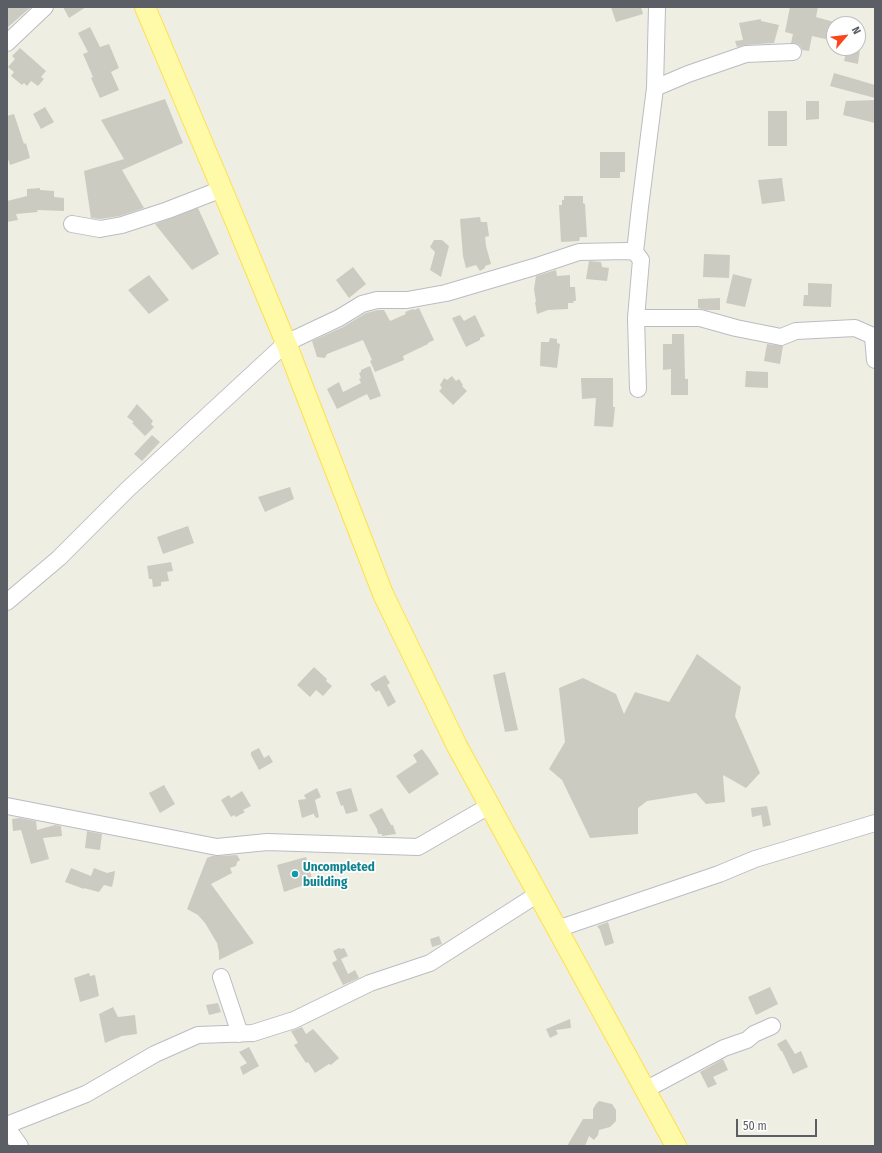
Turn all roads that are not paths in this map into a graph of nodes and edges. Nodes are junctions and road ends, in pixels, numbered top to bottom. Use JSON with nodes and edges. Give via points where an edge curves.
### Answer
{"nodes":[{"id":1,"x":45,"y":7,"type":"edge"},
{"id":2,"x":145,"y":7,"type":"edge"},
{"id":3,"x":657,"y":7,"type":"edge"},
{"id":4,"x":7,"y":43,"type":"edge"},
{"id":5,"x":793,"y":52,"type":"dead end"},
{"id":6,"x":655,"y":88,"type":"junction"},
{"id":7,"x":222,"y":189,"type":"junction"},
{"id":8,"x":72,"y":224,"type":"dead end"},
{"id":9,"x":635,"y":252,"type":"junction"},
{"id":10,"x":636,"y":318,"type":"junction"},
{"id":11,"x":286,"y":343,"type":"junction"},
{"id":12,"x":875,"y":360,"type":"edge"},
{"id":13,"x":638,"y":389,"type":"dead end"},
{"id":14,"x":7,"y":602,"type":"edge"},
{"id":15,"x":7,"y":806,"type":"edge"},
{"id":16,"x":489,"y":806,"type":"junction"},
{"id":17,"x":875,"y":823,"type":"edge"},
{"id":18,"x":538,"y":894,"type":"junction"},
{"id":19,"x":557,"y":929,"type":"junction"},
{"id":20,"x":221,"y":977,"type":"dead end"},
{"id":21,"x":772,"y":1026,"type":"dead end"},
{"id":22,"x":240,"y":1034,"type":"junction"},
{"id":23,"x":645,"y":1090,"type":"junction"},
{"id":24,"x":7,"y":1125,"type":"edge"},
{"id":25,"x":7,"y":1128,"type":"edge"},
{"id":26,"x":20,"y":1146,"type":"edge"},
{"id":27,"x":676,"y":1146,"type":"edge"}],
"edges":[{"from":1,"to":4,"type":"street"},
{"from":2,"to":7,"type":"main road"},
{"from":3,"to":6,"type":"street"},
{"from":5,"to":6,"type":"street","via":[[746,54]]},
{"from":6,"to":9,"type":"street"},
{"from":7,"to":8,"type":"street","via":[[122,224],[100,229]]},
{"from":7,"to":11,"type":"main road"},
{"from":9,"to":10,"type":"street","via":[[640,260]]},
{"from":9,"to":11,"type":"street","via":[[579,252],[446,293],[407,300],[377,300],[362,304]]},
{"from":10,"to":12,"type":"street","via":[[700,318],[781,337],[796,331],[855,328],[873,336]]},
{"from":10,"to":13,"type":"street"},
{"from":11,"to":14,"type":"street","via":[[128,489],[58,558]]},
{"from":11,"to":16,"type":"main road","via":[[383,594],[456,746]]},
{"from":15,"to":16,"type":"street","via":[[217,847],[267,842],[418,847]]},
{"from":16,"to":18,"type":"main road"},
{"from":17,"to":19,"type":"street","via":[[755,859],[705,879]]},
{"from":18,"to":19,"type":"main road"},
{"from":18,"to":22,"type":"street","via":[[430,963],[370,984],[294,1020],[253,1033]]},
{"from":19,"to":23,"type":"main road"},
{"from":20,"to":22,"type":"street"},
{"from":21,"to":23,"type":"street"},
{"from":22,"to":24,"type":"street","via":[[198,1035],[155,1054],[86,1094]]},
{"from":23,"to":27,"type":"main road"},
{"from":25,"to":26,"type":"street"}]}
